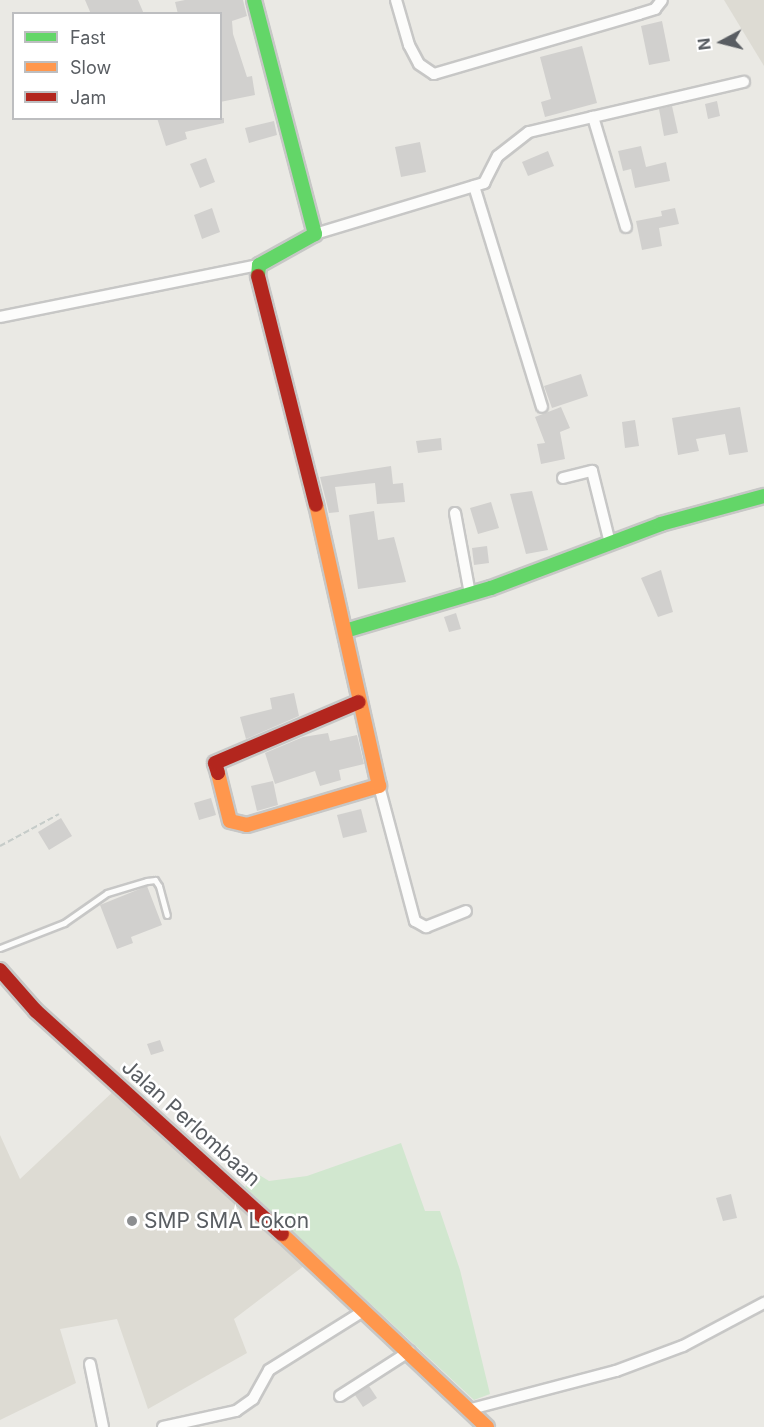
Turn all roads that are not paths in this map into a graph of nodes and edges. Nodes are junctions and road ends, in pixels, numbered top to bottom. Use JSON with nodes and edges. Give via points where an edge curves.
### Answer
{"nodes":[{"id":1,"x":254,"y":0,"type":"edge"},
{"id":2,"x":396,"y":0,"type":"edge"},
{"id":3,"x":662,"y":0,"type":"edge"},
{"id":4,"x":744,"y":82,"type":"dead end"},
{"id":5,"x":593,"y":117,"type":"junction"},
{"id":6,"x":474,"y":186,"type":"junction"},
{"id":7,"x":626,"y":227,"type":"dead end"},
{"id":8,"x":315,"y":234,"type":"junction"},
{"id":9,"x":259,"y":265,"type":"junction"},
{"id":10,"x":0,"y":317,"type":"edge"},
{"id":11,"x":542,"y":407,"type":"dead end"},
{"id":12,"x":563,"y":478,"type":"dead end"},
{"id":13,"x":764,"y":496,"type":"edge"},
{"id":14,"x":455,"y":513,"type":"dead end"},
{"id":15,"x":610,"y":543,"type":"junction"},
{"id":16,"x":470,"y":594,"type":"junction"},
{"id":17,"x":345,"y":631,"type":"junction"},
{"id":18,"x":359,"y":702,"type":"junction"},
{"id":19,"x":379,"y":786,"type":"junction"},
{"id":20,"x":466,"y":911,"type":"dead end"},
{"id":21,"x":167,"y":915,"type":"dead end"},
{"id":22,"x":0,"y":948,"type":"edge"},
{"id":23,"x":0,"y":970,"type":"edge"},
{"id":24,"x":764,"y":1303,"type":"edge"},
{"id":25,"x":366,"y":1310,"type":"junction"},
{"id":26,"x":410,"y":1351,"type":"junction"},
{"id":27,"x":90,"y":1365,"type":"dead end"},
{"id":28,"x":340,"y":1396,"type":"dead end"},
{"id":29,"x":471,"y":1408,"type":"junction"},
{"id":30,"x":103,"y":1427,"type":"edge"},
{"id":31,"x":163,"y":1427,"type":"edge"},
{"id":32,"x":487,"y":1427,"type":"edge"}],
"edges":[{"from":1,"to":8,"type":"street"},
{"from":2,"to":3,"type":"street","via":[[409,45],[419,64],[434,74],[655,9]]},
{"from":4,"to":5,"type":"street"},
{"from":5,"to":6,"type":"street","via":[[529,132],[498,156],[484,183]]},
{"from":5,"to":7,"type":"street"},
{"from":6,"to":8,"type":"street"},
{"from":6,"to":11,"type":"street"},
{"from":8,"to":9,"type":"street"},
{"from":9,"to":10,"type":"street"},
{"from":9,"to":17,"type":"street","via":[[275,351]]},
{"from":12,"to":15,"type":"street","via":[[592,471]]},
{"from":13,"to":15,"type":"street","via":[[661,524]]},
{"from":14,"to":16,"type":"street"},
{"from":15,"to":16,"type":"street"},
{"from":16,"to":17,"type":"street"},
{"from":17,"to":18,"type":"street"},
{"from":18,"to":19,"type":"street"},
{"from":18,"to":19,"type":"street","via":[[222,756],[214,770],[226,815],[236,825],[303,811]]},
{"from":19,"to":20,"type":"street","via":[[416,921],[426,927]]},
{"from":21,"to":22,"type":"lane","via":[[159,886],[155,880],[147,881],[107,893],[64,923]]},
{"from":23,"to":25,"type":"street","name":"Jalan Perlombaan","via":[[36,1011]]},
{"from":24,"to":29,"type":"street","via":[[683,1346],[616,1371]]},
{"from":25,"to":26,"type":"street","name":"Jalan Perlombaan"},
{"from":25,"to":31,"type":"street","via":[[269,1371],[253,1400],[236,1412]]},
{"from":26,"to":28,"type":"street"},
{"from":26,"to":29,"type":"street","name":"Jalan Perlombaan"},
{"from":27,"to":30,"type":"street"},
{"from":29,"to":32,"type":"street","name":"Jalan Perlombaan"}]}
